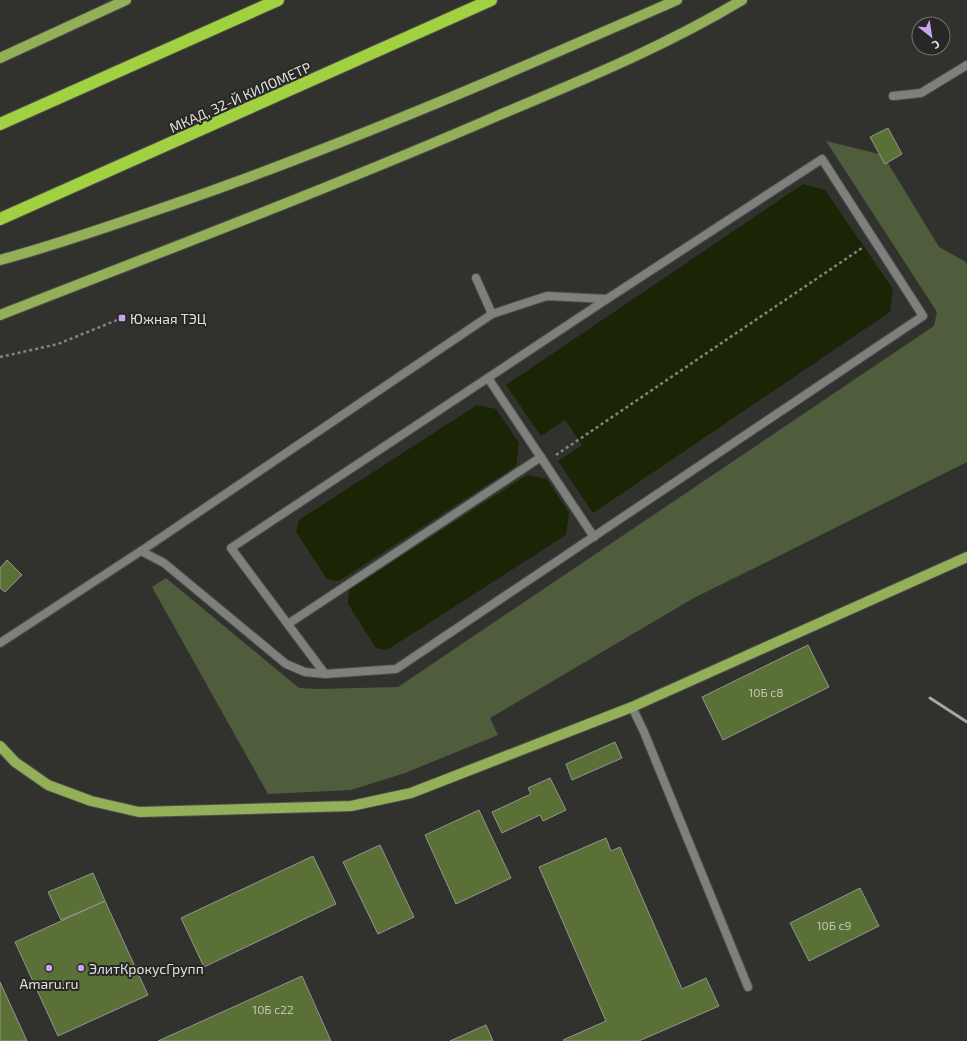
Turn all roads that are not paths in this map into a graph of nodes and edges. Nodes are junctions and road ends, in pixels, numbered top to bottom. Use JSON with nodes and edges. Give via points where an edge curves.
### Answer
{"nodes":[{"id":1,"x":126,"y":0,"type":"edge"},
{"id":2,"x":278,"y":0,"type":"edge"},
{"id":3,"x":491,"y":0,"type":"edge"},
{"id":4,"x":677,"y":0,"type":"edge"},
{"id":5,"x":742,"y":0,"type":"edge"},
{"id":6,"x":0,"y":58,"type":"edge"},
{"id":7,"x":967,"y":65,"type":"edge"},
{"id":8,"x":893,"y":96,"type":"dead end"},
{"id":9,"x":0,"y":124,"type":"edge"},
{"id":10,"x":0,"y":220,"type":"edge"},
{"id":11,"x":0,"y":260,"type":"edge"},
{"id":12,"x":476,"y":278,"type":"dead end"},
{"id":13,"x":607,"y":299,"type":"junction"},
{"id":14,"x":492,"y":314,"type":"junction"},
{"id":15,"x":0,"y":315,"type":"edge"},
{"id":16,"x":488,"y":378,"type":"junction"},
{"id":17,"x":543,"y":460,"type":"junction"},
{"id":18,"x":594,"y":537,"type":"junction"},
{"id":19,"x":142,"y":551,"type":"junction"},
{"id":20,"x":967,"y":557,"type":"edge"},
{"id":21,"x":288,"y":624,"type":"junction"},
{"id":22,"x":0,"y":643,"type":"edge"},
{"id":23,"x":325,"y":674,"type":"junction"},
{"id":24,"x":632,"y":707,"type":"junction"},
{"id":25,"x":0,"y":746,"type":"edge"},
{"id":26,"x":748,"y":987,"type":"dead end"}],
"edges":[{"from":1,"to":6,"type":"main road"},
{"from":2,"to":9,"type":"highway"},
{"from":3,"to":10,"type":"highway","name":"МКАД, 32-Й КИЛОМЕТР"},
{"from":4,"to":11,"type":"main road","via":[[485,84],[245,179],[122,222]]},
{"from":5,"to":15,"type":"main road","via":[[617,65],[454,135],[270,211]]},
{"from":7,"to":8,"type":"lane","via":[[920,93]]},
{"from":12,"to":14,"type":"lane"},
{"from":13,"to":14,"type":"lane","via":[[547,296]]},
{"from":13,"to":16,"type":"lane"},
{"from":13,"to":18,"type":"lane","via":[[822,159],[923,316]]},
{"from":14,"to":19,"type":"lane"},
{"from":16,"to":17,"type":"lane"},
{"from":16,"to":21,"type":"lane","via":[[231,548]]},
{"from":17,"to":18,"type":"lane"},
{"from":17,"to":21,"type":"lane"},
{"from":18,"to":23,"type":"lane","via":[[396,669]]},
{"from":19,"to":22,"type":"lane"},
{"from":19,"to":23,"type":"lane","via":[[164,563],[286,664],[305,672]]},
{"from":20,"to":24,"type":"main road"},
{"from":21,"to":23,"type":"lane"},
{"from":24,"to":25,"type":"main road","via":[[411,793],[351,806],[139,812],[91,801],[48,785],[15,762]]},
{"from":24,"to":26,"type":"lane"}]}
